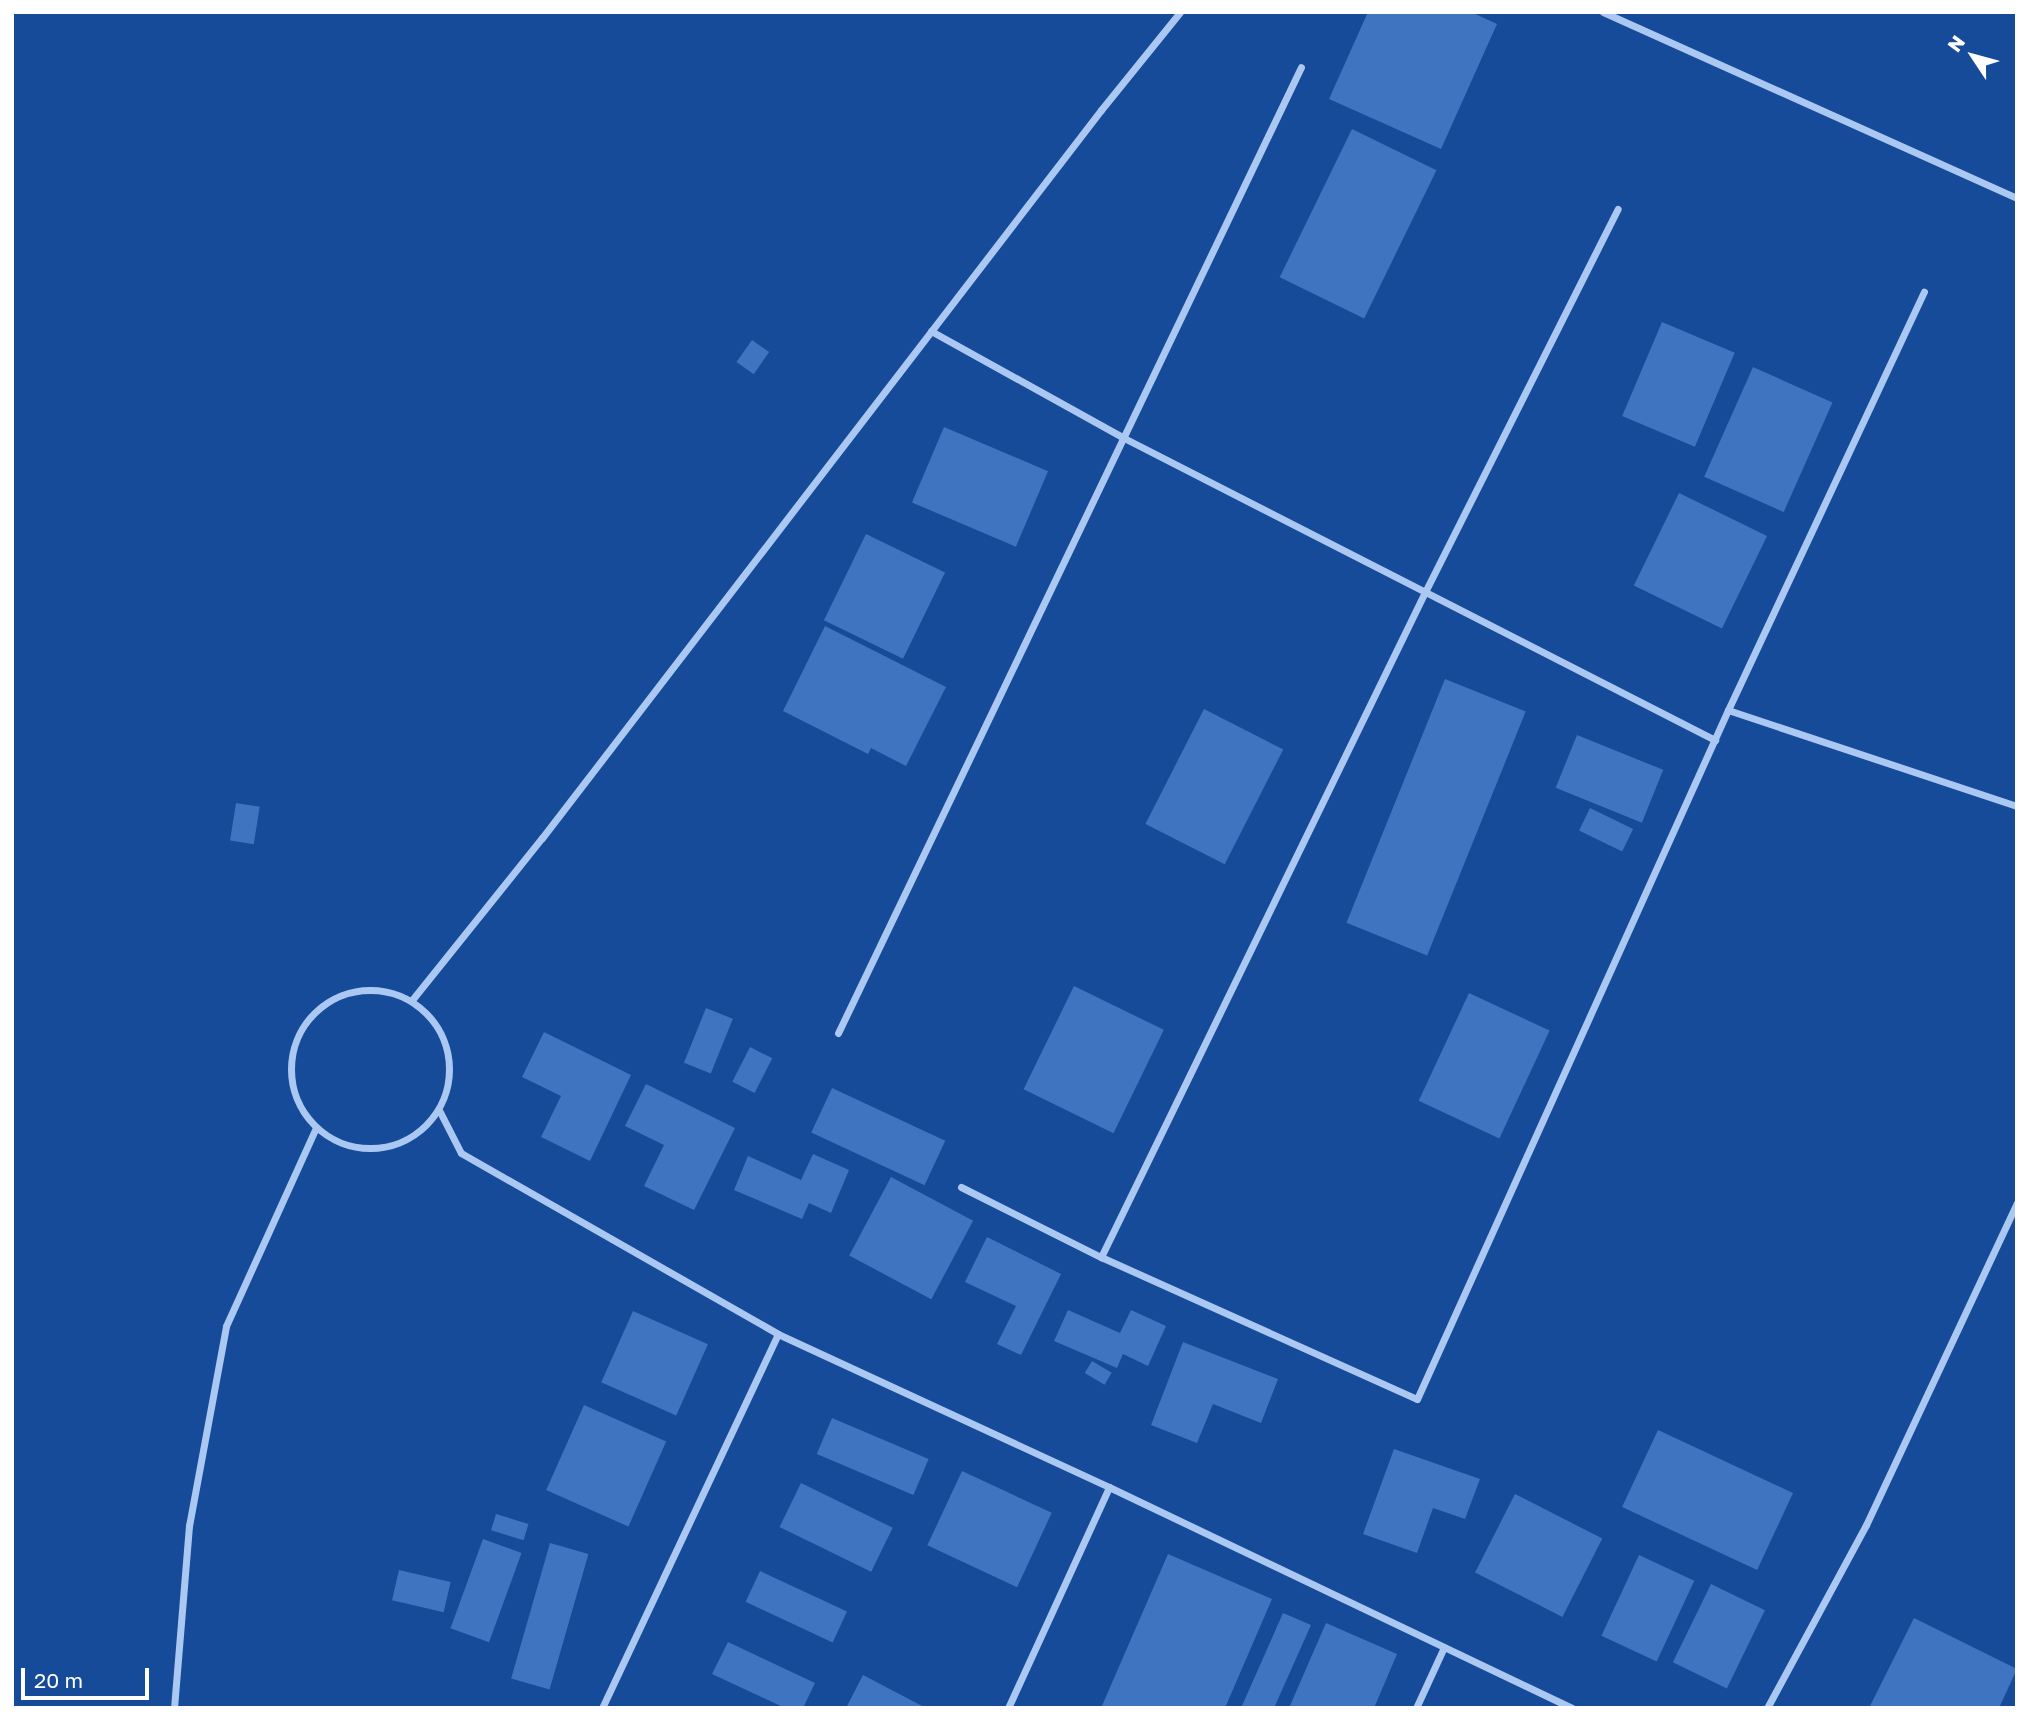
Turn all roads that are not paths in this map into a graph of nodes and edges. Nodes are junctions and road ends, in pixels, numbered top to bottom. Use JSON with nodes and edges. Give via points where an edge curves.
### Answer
{"nodes":[{"id":1,"x":1180,"y":12,"type":"edge"},
{"id":2,"x":1603,"y":12,"type":"edge"},
{"id":3,"x":1301,"y":67,"type":"dead end"},
{"id":4,"x":2017,"y":198,"type":"edge"},
{"id":5,"x":1618,"y":209,"type":"dead end"},
{"id":6,"x":1924,"y":292,"type":"dead end"},
{"id":7,"x":931,"y":331,"type":"junction"},
{"id":8,"x":1124,"y":438,"type":"junction"},
{"id":9,"x":1424,"y":594,"type":"junction"},
{"id":10,"x":1728,"y":710,"type":"junction"},
{"id":11,"x":1715,"y":740,"type":"junction"},
{"id":12,"x":2017,"y":806,"type":"edge"},
{"id":13,"x":412,"y":1000,"type":"junction"},
{"id":14,"x":838,"y":1033,"type":"dead end"},
{"id":15,"x":439,"y":1110,"type":"junction"},
{"id":16,"x":316,"y":1129,"type":"junction"},
{"id":17,"x":961,"y":1187,"type":"dead end"},
{"id":18,"x":2017,"y":1203,"type":"edge"},
{"id":19,"x":1101,"y":1257,"type":"junction"},
{"id":20,"x":778,"y":1334,"type":"junction"},
{"id":21,"x":1109,"y":1488,"type":"junction"},
{"id":22,"x":1444,"y":1647,"type":"junction"},
{"id":23,"x":174,"y":1708,"type":"edge"},
{"id":24,"x":602,"y":1708,"type":"edge"},
{"id":25,"x":1008,"y":1708,"type":"edge"},
{"id":26,"x":1416,"y":1708,"type":"edge"},
{"id":27,"x":1572,"y":1708,"type":"edge"},
{"id":28,"x":1767,"y":1708,"type":"edge"}],
"edges":[{"from":1,"to":7,"type":"street"},
{"from":2,"to":4,"type":"street"},
{"from":3,"to":8,"type":"street"},
{"from":5,"to":9,"type":"street"},
{"from":6,"to":10,"type":"street"},
{"from":7,"to":8,"type":"street"},
{"from":7,"to":13,"type":"street"},
{"from":8,"to":9,"type":"street"},
{"from":8,"to":14,"type":"street"},
{"from":9,"to":11,"type":"street"},
{"from":9,"to":19,"type":"street"},
{"from":10,"to":11,"type":"street"},
{"from":10,"to":12,"type":"street"},
{"from":11,"to":19,"type":"street","via":[[1417,1399]]},
{"from":13,"to":15,"type":"street","via":[[428,1013],[446,1042],[450,1077]]},
{"from":13,"to":16,"type":"street","via":[[380,989],[358,991],[317,1009],[298,1036],[290,1069],[297,1102]]},
{"from":15,"to":16,"type":"street","via":[[415,1135],[382,1148],[347,1146]]},
{"from":15,"to":20,"type":"street","via":[[461,1153]]},
{"from":16,"to":23,"type":"street","via":[[226,1326],[189,1526]]},
{"from":17,"to":19,"type":"street"},
{"from":18,"to":28,"type":"street","via":[[1866,1525]]},
{"from":20,"to":21,"type":"street"},
{"from":20,"to":24,"type":"street"},
{"from":21,"to":22,"type":"street"},
{"from":21,"to":25,"type":"street"},
{"from":22,"to":26,"type":"street"},
{"from":22,"to":27,"type":"street"}]}
